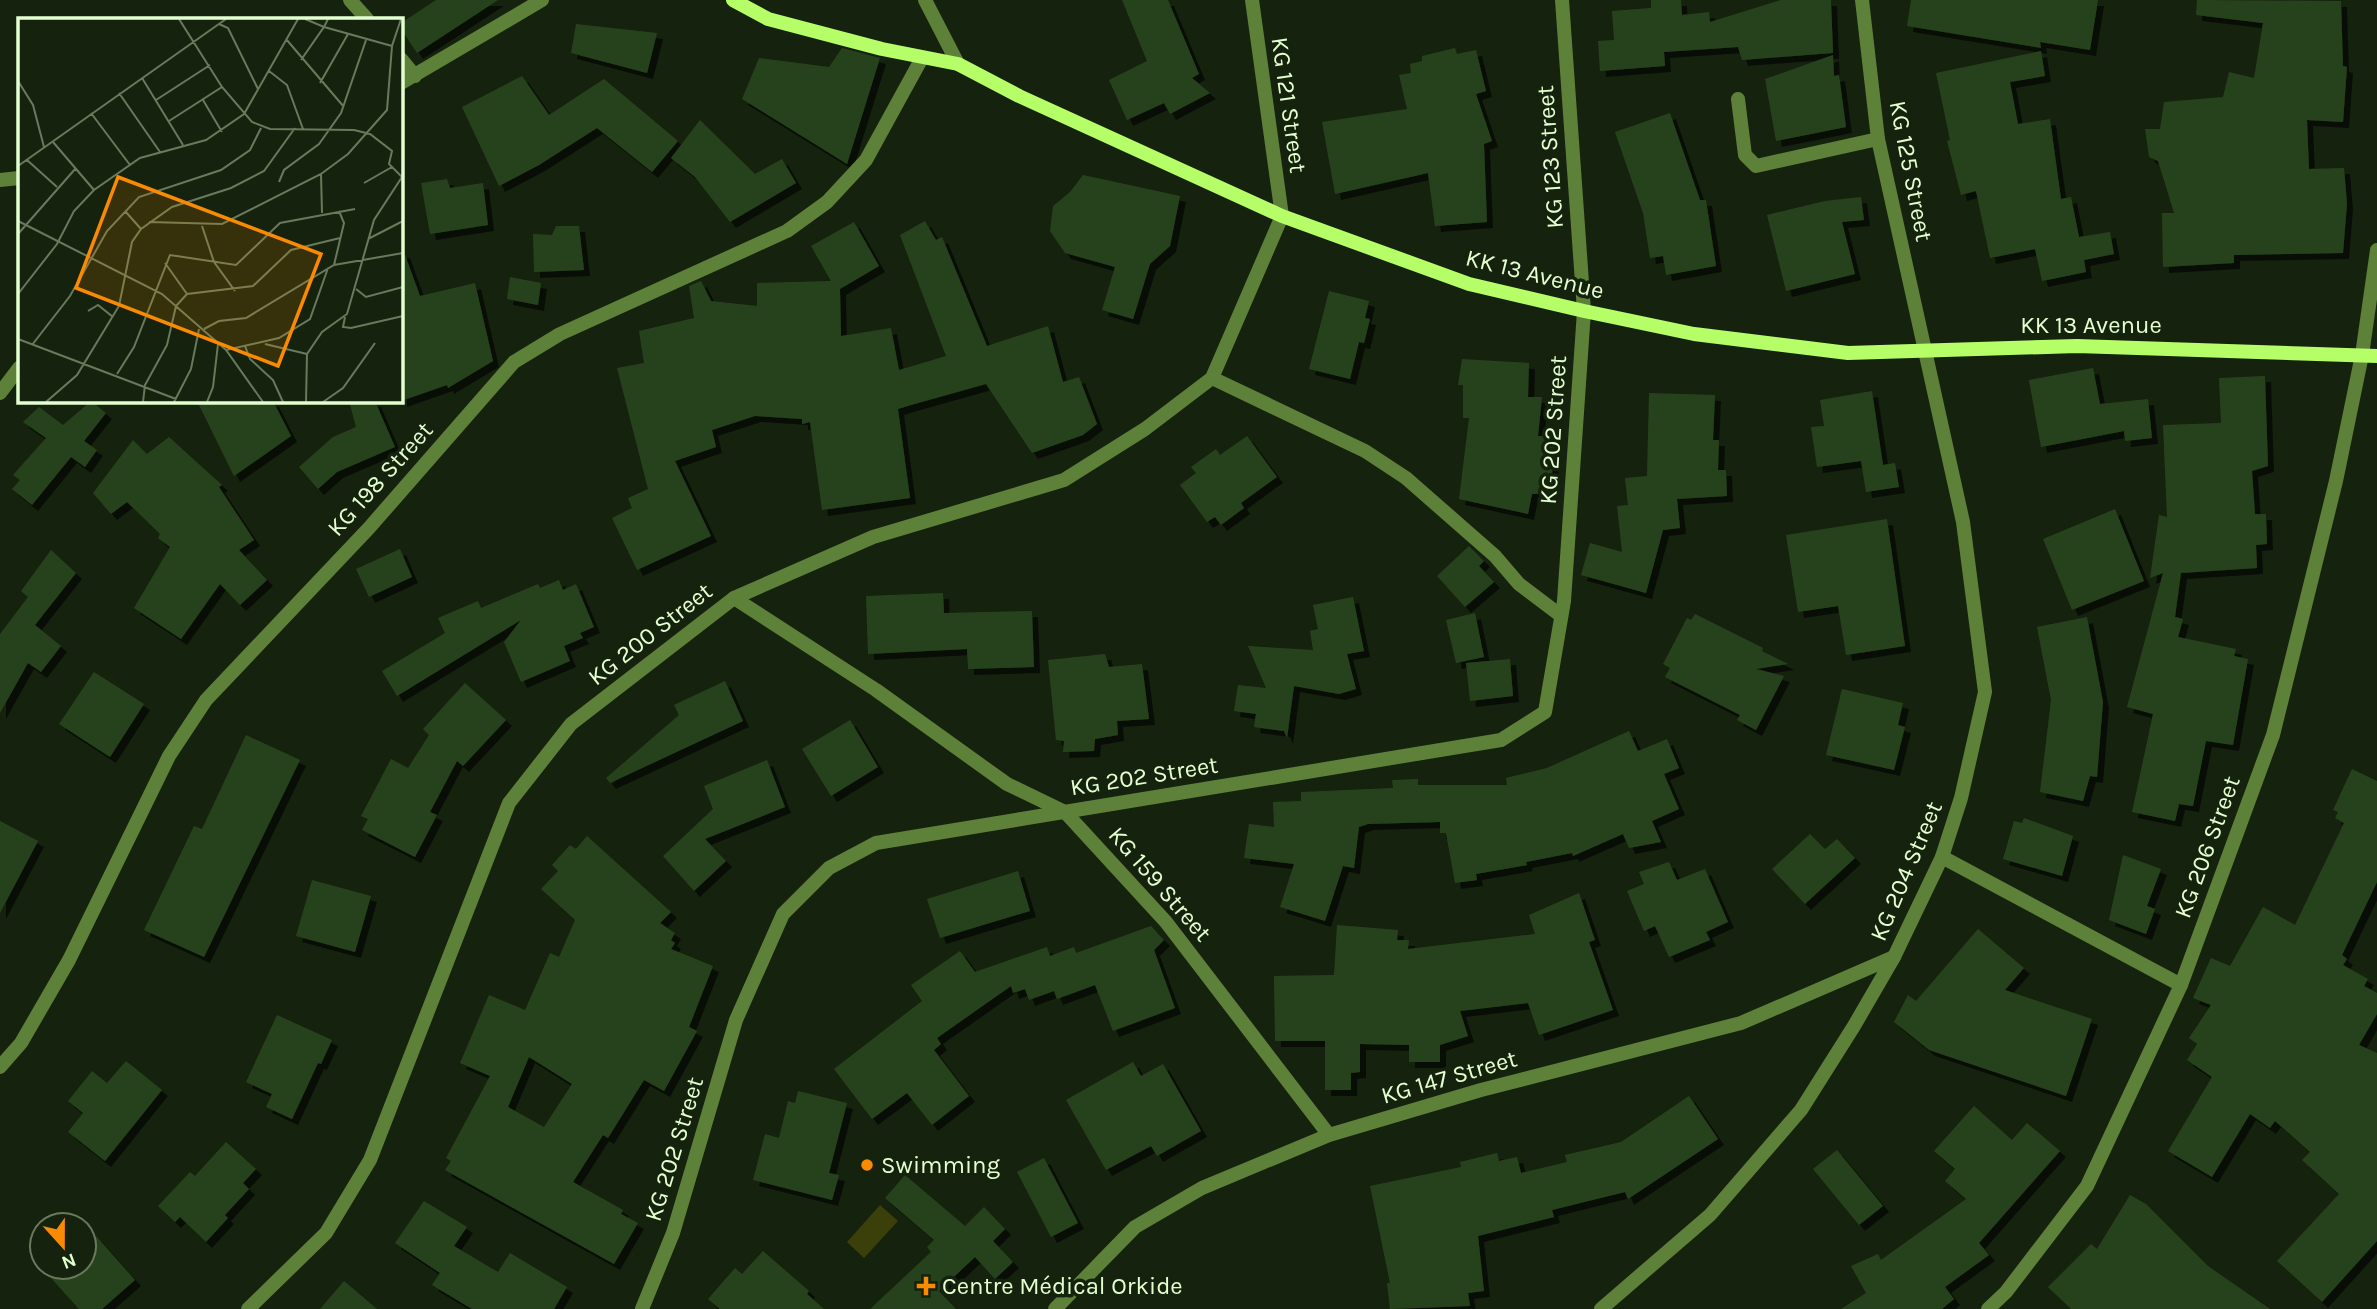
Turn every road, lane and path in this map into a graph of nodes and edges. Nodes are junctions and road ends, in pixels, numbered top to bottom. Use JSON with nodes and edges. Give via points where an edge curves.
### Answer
{"nodes":[{"id":1,"x":350,"y":0,"type":"edge"},
{"id":2,"x":542,"y":0,"type":"edge"},
{"id":3,"x":733,"y":0,"type":"edge"},
{"id":4,"x":925,"y":0,"type":"edge"},
{"id":5,"x":1252,"y":0,"type":"edge"},
{"id":6,"x":1562,"y":0,"type":"edge"},
{"id":7,"x":1862,"y":0,"type":"edge"},
{"id":8,"x":366,"y":18,"type":"edge"},
{"id":9,"x":922,"y":58,"type":"junction"},
{"id":10,"x":402,"y":60,"type":"edge"},
{"id":11,"x":958,"y":64,"type":"junction"},
{"id":12,"x":415,"y":76,"type":"junction"},
{"id":13,"x":402,"y":82,"type":"edge"},
{"id":14,"x":1738,"y":99,"type":"dead end"},
{"id":15,"x":1878,"y":139,"type":"junction"},
{"id":16,"x":18,"y":178,"type":"edge"},
{"id":17,"x":0,"y":180,"type":"edge"},
{"id":18,"x":1282,"y":216,"type":"junction"},
{"id":19,"x":2377,"y":250,"type":"edge"},
{"id":20,"x":1584,"y":311,"type":"junction"},
{"id":21,"x":1926,"y":349,"type":"junction"},
{"id":22,"x":2370,"y":355,"type":"edge"},
{"id":23,"x":18,"y":369,"type":"edge"},
{"id":24,"x":1212,"y":378,"type":"junction"},
{"id":25,"x":0,"y":393,"type":"edge"},
{"id":26,"x":734,"y":598,"type":"junction"},
{"id":27,"x":1560,"y":615,"type":"junction"},
{"id":28,"x":1065,"y":811,"type":"junction"},
{"id":29,"x":1942,"y":857,"type":"junction"},
{"id":30,"x":1894,"y":957,"type":"junction"},
{"id":31,"x":2181,"y":985,"type":"junction"},
{"id":32,"x":0,"y":1067,"type":"edge"},
{"id":33,"x":1329,"y":1135,"type":"junction"},
{"id":34,"x":248,"y":1309,"type":"edge"},
{"id":35,"x":642,"y":1309,"type":"edge"},
{"id":36,"x":1055,"y":1309,"type":"edge"},
{"id":37,"x":1601,"y":1309,"type":"edge"},
{"id":38,"x":1988,"y":1309,"type":"edge"}],
"edges":[{"from":1,"to":8,"type":"street"},
{"from":2,"to":12,"type":"street"},
{"from":3,"to":9,"type":"main road","name":"KK 13 Avenue","via":[[768,19]]},
{"from":4,"to":11,"type":"street"},
{"from":5,"to":18,"type":"street","name":"KG 121 Street"},
{"from":6,"to":20,"type":"street","name":"KG 123 Street"},
{"from":7,"to":15,"type":"street","name":"KG 125 Street"},
{"from":9,"to":11,"type":"main road","name":"KK 13 Avenue"},
{"from":9,"to":32,"type":"street","name":"KG 198 Street","via":[[866,160],[827,202],[787,232],[560,334],[514,362],[369,528],[206,700],[169,756],[69,960],[22,1043]]},
{"from":10,"to":12,"type":"street"},
{"from":11,"to":18,"type":"main road","name":"KK 13 Avenue"},
{"from":12,"to":13,"type":"street"},
{"from":14,"to":15,"type":"street","via":[[1745,155],[1756,166]]},
{"from":15,"to":21,"type":"street","name":"KG 125 Street"},
{"from":16,"to":17,"type":"street"},
{"from":18,"to":20,"type":"main road","name":"KK 13 Avenue","via":[[1469,284]]},
{"from":18,"to":24,"type":"street","name":"KG 200 Street"},
{"from":19,"to":22,"type":"street","name":"KG 206 Street"},
{"from":20,"to":21,"type":"main road","name":"KK 13 Avenue","via":[[1694,334],[1848,353]]},
{"from":20,"to":27,"type":"street","name":"KG 202 Street"},
{"from":21,"to":22,"type":"main road","name":"KK 13 Avenue","via":[[2077,346]]},
{"from":21,"to":29,"type":"street","name":"KG 204 Street","via":[[1963,522],[1985,692],[1961,799]]},
{"from":22,"to":31,"type":"street","name":"KG 206 Street","via":[[2281,709]]},
{"from":23,"to":25,"type":"street"},
{"from":24,"to":26,"type":"street","name":"KG 200 Street","via":[[1145,429],[1064,480],[873,537]]},
{"from":24,"to":27,"type":"street","via":[[1365,451],[1406,478],[1495,556],[1519,584]]},
{"from":26,"to":28,"type":"street","name":"KG 159 Street","via":[[1007,783]]},
{"from":26,"to":34,"type":"street","name":"KG 200 Street","via":[[571,724],[509,803],[370,1160],[326,1233]]},
{"from":27,"to":28,"type":"street","name":"KG 202 Street","via":[[1545,712],[1501,740]]},
{"from":28,"to":33,"type":"street","name":"KG 159 Street","via":[[1166,922]]},
{"from":28,"to":35,"type":"street","name":"KG 202 Street","via":[[876,843],[829,868],[783,914],[736,1020],[673,1233]]},
{"from":29,"to":30,"type":"street","name":"KG 204 Street"},
{"from":29,"to":31,"type":"street"},
{"from":30,"to":33,"type":"street","name":"KG 147 Street","via":[[1741,1023],[1481,1090]]},
{"from":30,"to":37,"type":"street","name":"KG 204 Street","via":[[1801,1110],[1710,1215]]},
{"from":31,"to":38,"type":"street","name":"KG 206 Street","via":[[2087,1186],[2006,1293]]},
{"from":33,"to":36,"type":"street","name":"KG 147 Street","via":[[1202,1188],[1135,1227]]}]}
